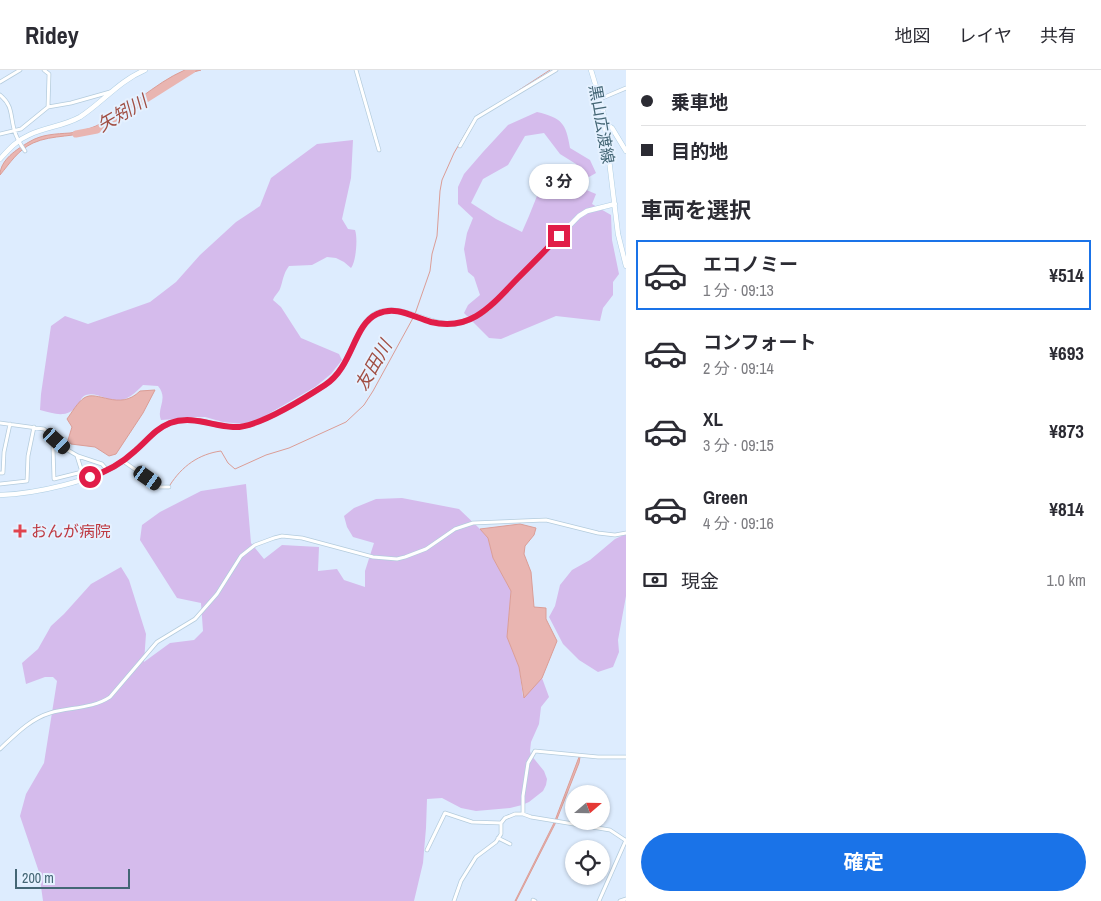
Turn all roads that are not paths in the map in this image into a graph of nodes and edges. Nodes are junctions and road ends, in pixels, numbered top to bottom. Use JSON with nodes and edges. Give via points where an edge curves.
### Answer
{"nodes":[{"id":1,"x":20,"y":70,"type":"edge"},
{"id":2,"x":44,"y":70,"type":"edge"},
{"id":3,"x":145,"y":70,"type":"edge"},
{"id":4,"x":356,"y":70,"type":"edge"},
{"id":5,"x":556,"y":70,"type":"edge"},
{"id":6,"x":591,"y":70,"type":"edge"},
{"id":7,"x":0,"y":82,"type":"edge"},
{"id":8,"x":626,"y":88,"type":"edge"},
{"id":9,"x":110,"y":92,"type":"junction"},
{"id":10,"x":0,"y":95,"type":"edge"},
{"id":11,"x":600,"y":99,"type":"junction"},
{"id":12,"x":48,"y":107,"type":"junction"},
{"id":13,"x":605,"y":123,"type":"junction"},
{"id":14,"x":14,"y":131,"type":"junction"},
{"id":15,"x":0,"y":134,"type":"edge"},
{"id":16,"x":18,"y":141,"type":"junction"},
{"id":17,"x":460,"y":146,"type":"dead end"},
{"id":18,"x":380,"y":150,"type":"dead end"},
{"id":19,"x":24,"y":151,"type":"dead end"},
{"id":20,"x":626,"y":151,"type":"edge"},
{"id":21,"x":0,"y":159,"type":"edge"},
{"id":22,"x":615,"y":204,"type":"junction"},
{"id":23,"x":626,"y":266,"type":"edge"},
{"id":24,"x":0,"y":423,"type":"edge"},
{"id":25,"x":10,"y":424,"type":"junction"},
{"id":26,"x":34,"y":427,"type":"junction"},
{"id":27,"x":57,"y":441,"type":"junction"},
{"id":28,"x":77,"y":455,"type":"junction"},
{"id":29,"x":123,"y":461,"type":"junction"},
{"id":30,"x":107,"y":470,"type":"junction"},
{"id":31,"x":0,"y":473,"type":"edge"},
{"id":32,"x":0,"y":484,"type":"edge"},
{"id":33,"x":169,"y":487,"type":"dead end"},
{"id":34,"x":0,"y":495,"type":"edge"},
{"id":35,"x":626,"y":533,"type":"edge"},
{"id":36,"x":0,"y":749,"type":"edge"},
{"id":37,"x":626,"y":757,"type":"edge"},
{"id":38,"x":522,"y":814,"type":"junction"},
{"id":39,"x":502,"y":823,"type":"junction"},
{"id":40,"x":498,"y":838,"type":"junction"},
{"id":41,"x":626,"y":840,"type":"edge"},
{"id":42,"x":510,"y":844,"type":"dead end"},
{"id":43,"x":427,"y":850,"type":"dead end"},
{"id":44,"x":626,"y":899,"type":"edge"},
{"id":45,"x":454,"y":901,"type":"edge"},
{"id":46,"x":599,"y":901,"type":"edge"},
{"id":47,"x":620,"y":901,"type":"edge"}],
"edges":[{"from":1,"to":7,"type":"street"},
{"from":2,"to":12,"type":"street","via":[[48,74]]},
{"from":3,"to":9,"type":"street"},
{"from":4,"to":18,"type":"street"},
{"from":5,"to":17,"type":"street","via":[[476,118]]},
{"from":6,"to":11,"type":"street","name":"黒山広渡線"},
{"from":8,"to":11,"type":"street"},
{"from":9,"to":12,"type":"street"},
{"from":9,"to":16,"type":"street","via":[[71,121]]},
{"from":10,"to":14,"type":"street","via":[[9,105]]},
{"from":11,"to":13,"type":"street","name":"黒山広渡線"},
{"from":12,"to":14,"type":"street"},
{"from":13,"to":20,"type":"street","via":[[612,128]]},
{"from":13,"to":22,"type":"street","name":"黒山広渡線"},
{"from":14,"to":15,"type":"street"},
{"from":14,"to":16,"type":"street"},
{"from":16,"to":19,"type":"street"},
{"from":16,"to":21,"type":"street"},
{"from":22,"to":23,"type":"street","name":"黒山広渡線"},
{"from":22,"to":29,"type":"street","via":[[579,216],[488,309],[473,319],[448,325],[401,311],[377,313],[366,322],[346,362],[325,385],[262,421],[246,426],[193,420],[171,423],[153,433]]},
{"from":24,"to":25,"type":"street"},
{"from":25,"to":26,"type":"street"},
{"from":25,"to":31,"type":"street","via":[[3,473]]},
{"from":26,"to":27,"type":"street","via":[[44,429]]},
{"from":26,"to":32,"type":"street","via":[[27,481]]},
{"from":27,"to":28,"type":"street"},
{"from":27,"to":28,"type":"street","via":[[53,448],[54,479],[82,472]]},
{"from":28,"to":30,"type":"street","via":[[102,464]]},
{"from":29,"to":30,"type":"street"},
{"from":29,"to":33,"type":"street","via":[[160,487]]},
{"from":30,"to":34,"type":"street","via":[[42,489]]},
{"from":35,"to":36,"type":"street","via":[[598,533],[546,520],[473,524],[456,529],[426,549],[397,558],[373,558],[302,538],[282,536],[255,545],[242,556],[217,594],[195,619],[157,642],[110,697],[35,719]]},
{"from":37,"to":38,"type":"street","via":[[535,751],[528,763]]},
{"from":38,"to":39,"type":"street","via":[[510,816]]},
{"from":38,"to":41,"type":"street","via":[[610,830]]},
{"from":39,"to":40,"type":"street"},
{"from":39,"to":43,"type":"street","via":[[472,822],[445,813]]},
{"from":40,"to":42,"type":"street"},
{"from":40,"to":45,"type":"street","via":[[476,857],[461,881]]},
{"from":41,"to":46,"type":"street"},
{"from":44,"to":47,"type":"street"}]}
